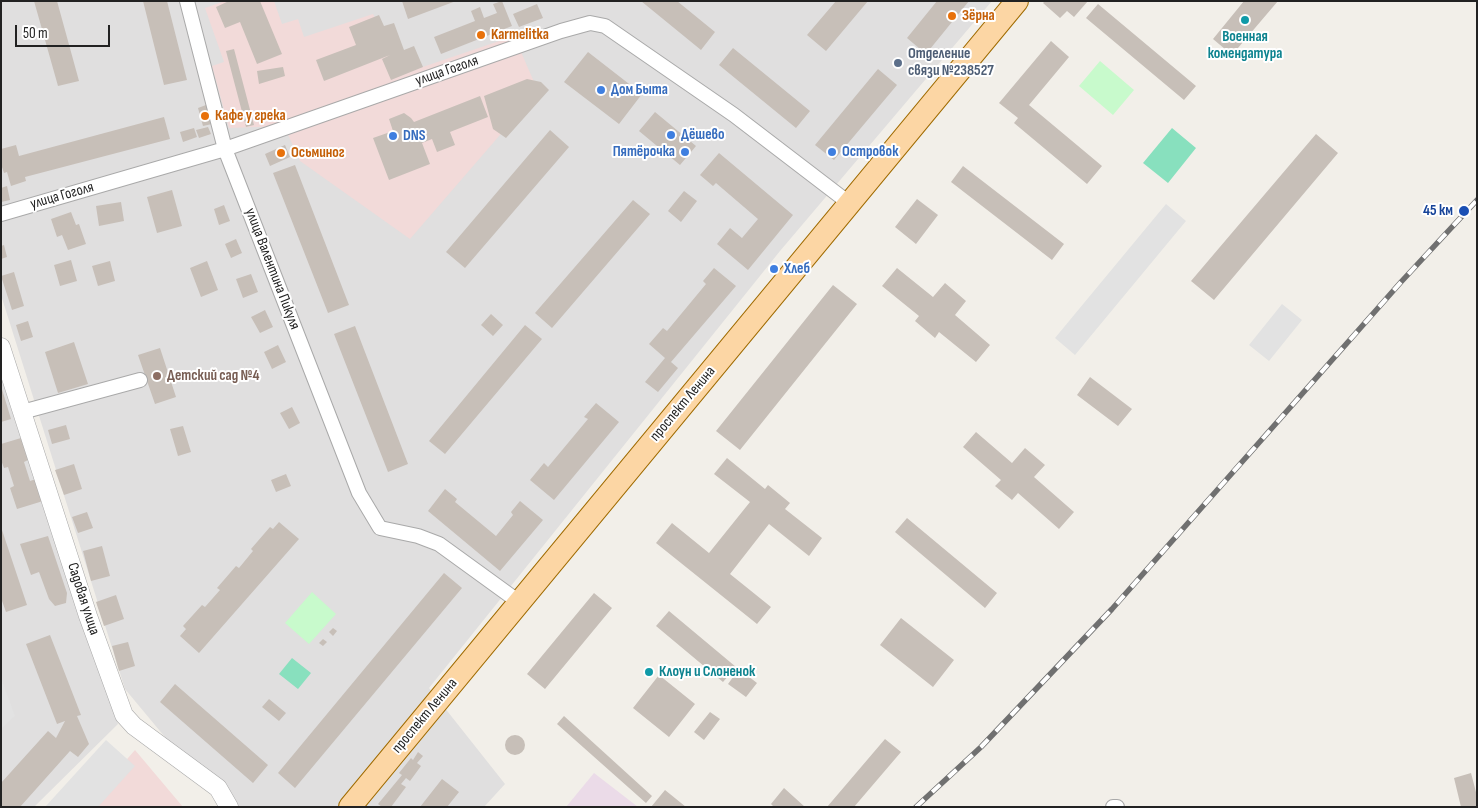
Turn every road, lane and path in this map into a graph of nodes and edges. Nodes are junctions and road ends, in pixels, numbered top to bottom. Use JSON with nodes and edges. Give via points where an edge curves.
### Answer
{"nodes":[{"id":1,"x":188,"y":1,"type":"edge"},
{"id":2,"x":1017,"y":1,"type":"edge"},
{"id":3,"x":226,"y":149,"type":"junction"},
{"id":4,"x":849,"y":203,"type":"junction"},
{"id":5,"x":1,"y":214,"type":"edge"},
{"id":6,"x":1,"y":347,"type":"edge"},
{"id":7,"x":140,"y":380,"type":"dead end"},
{"id":8,"x":22,"y":412,"type":"junction"},
{"id":9,"x":518,"y":602,"type":"junction"},
{"id":10,"x":229,"y":807,"type":"edge"},
{"id":11,"x":350,"y":807,"type":"edge"},
{"id":12,"x":1112,"y":807,"type":"edge"},
{"id":13,"x":1117,"y":807,"type":"edge"}],
"edges":[{"from":1,"to":3,"type":"street","name":"улица Валентина Пикуля"},
{"from":2,"to":4,"type":"main road","name":"проспект Ленина"},
{"from":3,"to":4,"type":"street","name":"улица Гоголя","via":[[590,23],[605,26],[734,115]]},
{"from":3,"to":5,"type":"street","name":"улица Гоголя"},
{"from":3,"to":9,"type":"street","name":"улица Валентина Пикуля","via":[[360,493],[380,528],[439,544]]},
{"from":4,"to":9,"type":"main road","name":"проспект Ленина"},
{"from":6,"to":8,"type":"street","name":"Садовая улица"},
{"from":7,"to":8,"type":"street"},
{"from":8,"to":10,"type":"street","name":"Садовая улица","via":[[88,616],[124,715],[134,726],[218,788]]},
{"from":9,"to":11,"type":"main road","name":"проспект Ленина"},
{"from":12,"to":13,"type":"street"}]}
